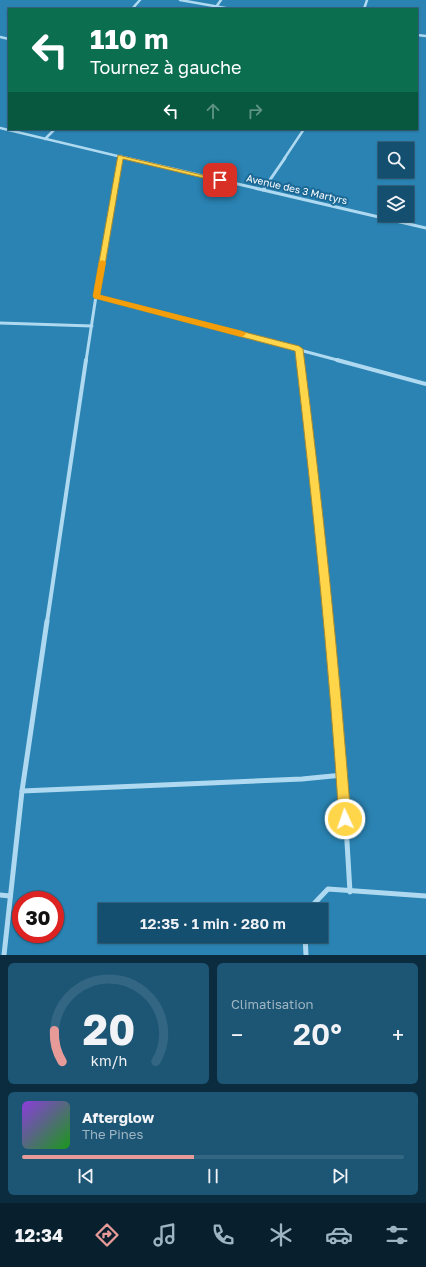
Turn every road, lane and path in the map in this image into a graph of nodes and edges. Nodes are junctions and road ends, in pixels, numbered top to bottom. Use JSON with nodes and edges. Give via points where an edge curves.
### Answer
{"nodes":[{"id":1,"x":140,"y":0,"type":"edge"},
{"id":2,"x":180,"y":0,"type":"edge"},
{"id":3,"x":221,"y":0,"type":"edge"},
{"id":4,"x":216,"y":7,"type":"junction"},
{"id":5,"x":133,"y":8,"type":"edge"},
{"id":6,"x":224,"y":8,"type":"edge"},
{"id":7,"x":8,"y":130,"type":"edge"},
{"id":8,"x":53,"y":130,"type":"edge"},
{"id":9,"x":303,"y":130,"type":"edge"},
{"id":10,"x":45,"y":139,"type":"junction"},
{"id":11,"x":121,"y":156,"type":"junction"},
{"id":12,"x":263,"y":190,"type":"junction"},
{"id":13,"x":426,"y":228,"type":"edge"},
{"id":14,"x":96,"y":296,"type":"junction"},
{"id":15,"x":0,"y":323,"type":"edge"},
{"id":16,"x":92,"y":326,"type":"junction"},
{"id":17,"x":299,"y":349,"type":"junction"},
{"id":18,"x":426,"y":384,"type":"edge"},
{"id":19,"x":343,"y":775,"type":"junction"},
{"id":20,"x":22,"y":791,"type":"junction"},
{"id":21,"x":350,"y":892,"type":"junction"},
{"id":22,"x":0,"y":895,"type":"edge"},
{"id":23,"x":10,"y":896,"type":"junction"},
{"id":24,"x":426,"y":896,"type":"edge"},
{"id":25,"x":315,"y":903,"type":"edge"},
{"id":26,"x":305,"y":943,"type":"edge"},
{"id":27,"x":4,"y":955,"type":"edge"},
{"id":28,"x":306,"y":955,"type":"edge"}],
"edges":[{"from":1,"to":5,"type":"street"},
{"from":2,"to":4,"type":"street"},
{"from":3,"to":4,"type":"street"},
{"from":4,"to":6,"type":"street"},
{"from":7,"to":10,"type":"street","name":"Avenue des 3 Martyrs"},
{"from":8,"to":10,"type":"street"},
{"from":9,"to":12,"type":"street"},
{"from":10,"to":11,"type":"street","name":"Avenue des 3 Martyrs"},
{"from":11,"to":12,"type":"street","name":"Avenue des 3 Martyrs"},
{"from":11,"to":14,"type":"street"},
{"from":12,"to":13,"type":"street","name":"Avenue des 3 Martyrs"},
{"from":14,"to":16,"type":"street"},
{"from":14,"to":17,"type":"street"},
{"from":15,"to":16,"type":"street"},
{"from":16,"to":20,"type":"street"},
{"from":17,"to":18,"type":"street"},
{"from":17,"to":19,"type":"street"},
{"from":19,"to":20,"type":"street"},
{"from":19,"to":21,"type":"street"},
{"from":20,"to":23,"type":"street"},
{"from":21,"to":24,"type":"street"},
{"from":21,"to":25,"type":"street","via":[[328,889]]},
{"from":22,"to":23,"type":"street"},
{"from":23,"to":27,"type":"street"},
{"from":26,"to":28,"type":"street"}]}
